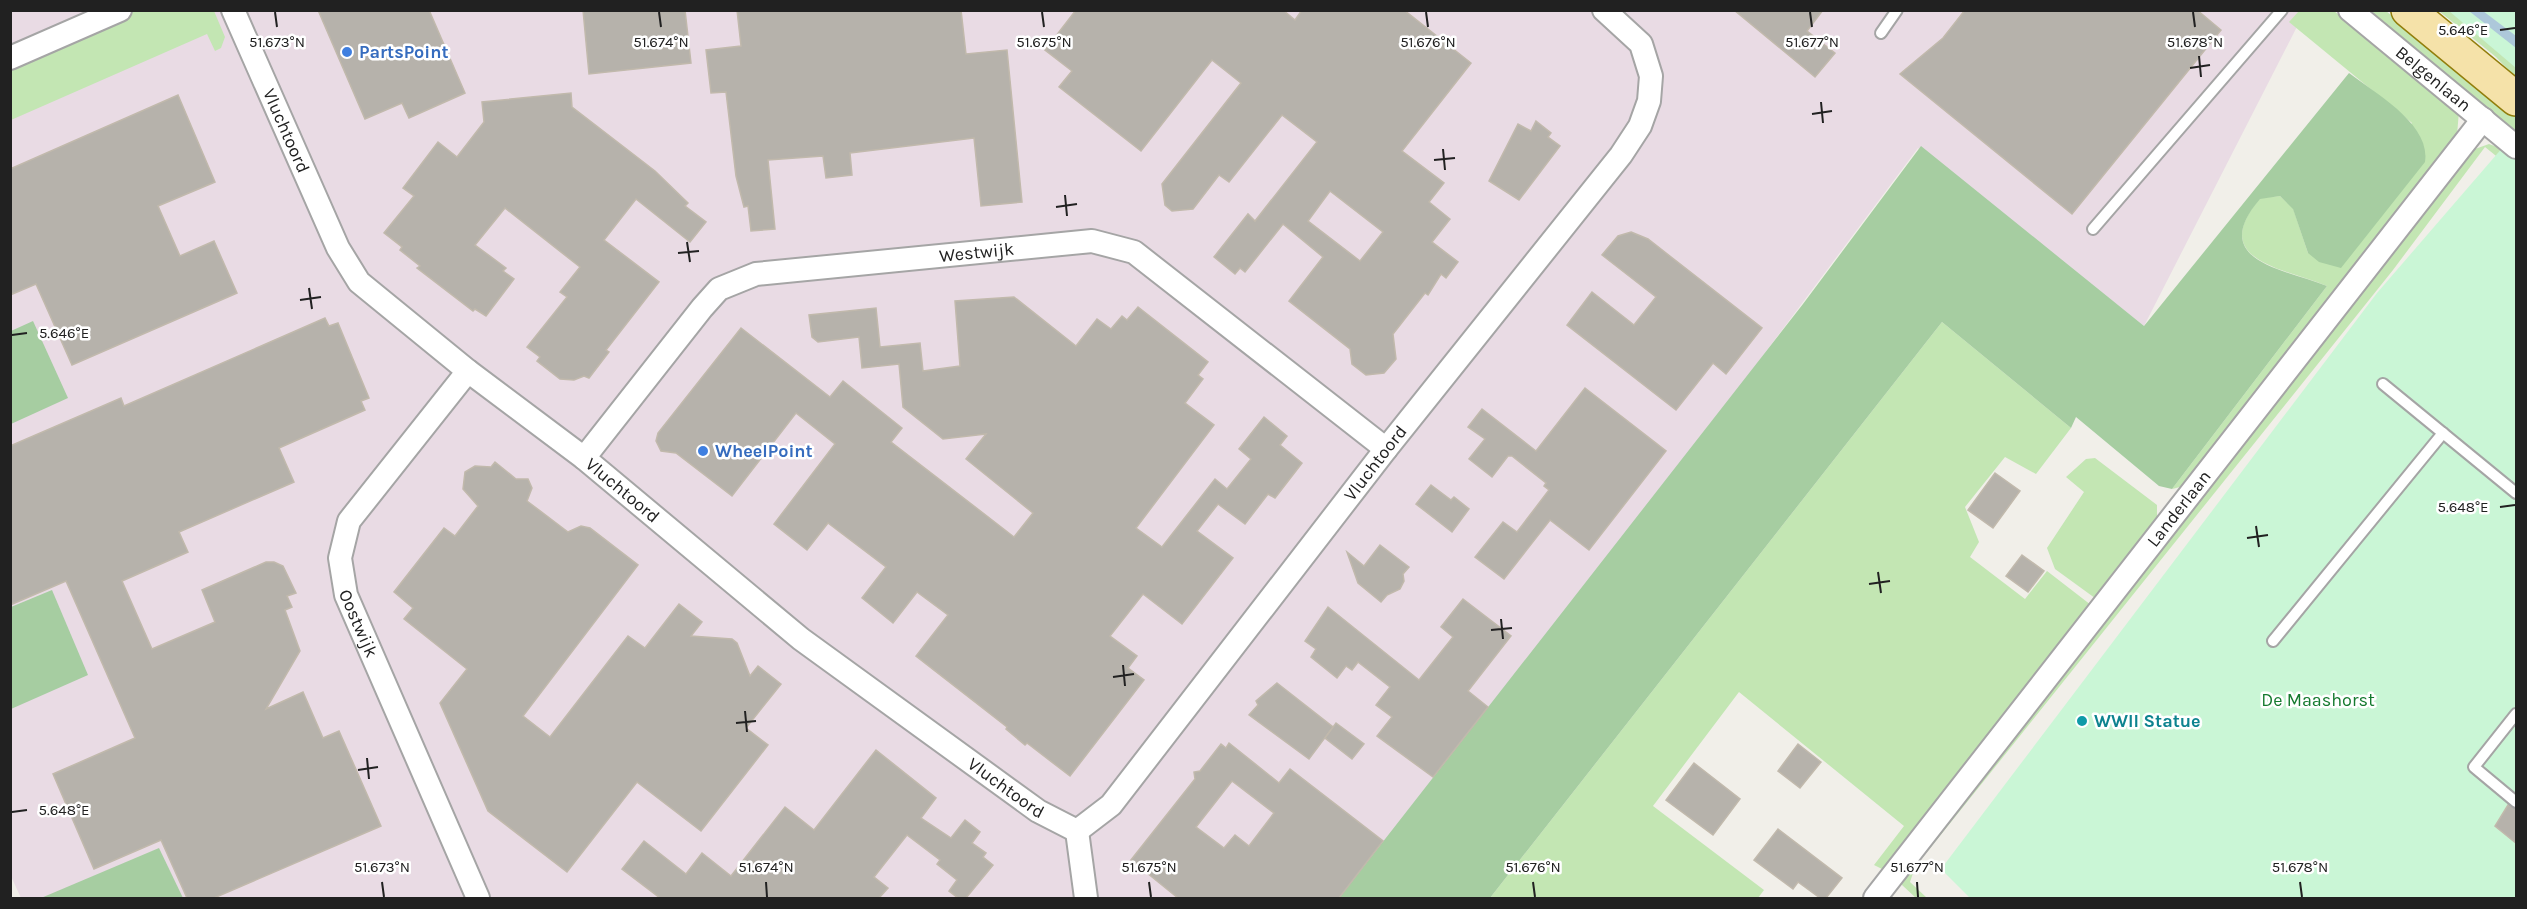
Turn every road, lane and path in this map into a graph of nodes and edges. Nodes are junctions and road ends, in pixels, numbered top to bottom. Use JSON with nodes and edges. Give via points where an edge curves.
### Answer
{"nodes":[{"id":1,"x":120,"y":10,"type":"edge"},
{"id":2,"x":233,"y":10,"type":"edge"},
{"id":3,"x":1604,"y":10,"type":"edge"},
{"id":4,"x":1897,"y":10,"type":"edge"},
{"id":5,"x":2282,"y":10,"type":"edge"},
{"id":6,"x":2350,"y":10,"type":"edge"},
{"id":7,"x":2408,"y":10,"type":"edge"},
{"id":8,"x":1881,"y":33,"type":"dead end"},
{"id":9,"x":10,"y":58,"type":"edge"},
{"id":10,"x":2517,"y":99,"type":"edge"},
{"id":11,"x":2483,"y":119,"type":"junction"},
{"id":12,"x":2517,"y":147,"type":"edge"},
{"id":13,"x":2092,"y":229,"type":"dead end"},
{"id":14,"x":468,"y":371,"type":"junction"},
{"id":15,"x":2383,"y":384,"type":"dead end"},
{"id":16,"x":2443,"y":433,"type":"junction"},
{"id":17,"x":1386,"y":449,"type":"junction"},
{"id":18,"x":584,"y":458,"type":"junction"},
{"id":19,"x":2517,"y":493,"type":"edge"},
{"id":20,"x":2273,"y":641,"type":"dead end"},
{"id":21,"x":2517,"y":714,"type":"edge"},
{"id":22,"x":2517,"y":802,"type":"edge"},
{"id":23,"x":1077,"y":831,"type":"junction"},
{"id":24,"x":478,"y":898,"type":"edge"},
{"id":25,"x":1086,"y":898,"type":"edge"},
{"id":26,"x":1875,"y":898,"type":"edge"}],
"edges":[{"from":1,"to":9,"type":"street"},
{"from":2,"to":14,"type":"street","name":"Vluchtoord","via":[[338,248],[359,282]]},
{"from":3,"to":17,"type":"street","name":"Vluchtoord","via":[[1641,44],[1651,76],[1649,101],[1640,126]]},
{"from":4,"to":8,"type":"lane"},
{"from":5,"to":13,"type":"lane"},
{"from":6,"to":11,"type":"street","name":"Belgenlaan"},
{"from":7,"to":10,"type":"main road"},
{"from":11,"to":12,"type":"street","name":"Belgenlaan"},
{"from":11,"to":26,"type":"street","name":"Landerlaan"},
{"from":14,"to":18,"type":"street","name":"Vluchtoord"},
{"from":14,"to":24,"type":"street","name":"Oostwijk","via":[[349,521],[339,558],[346,595]]},
{"from":15,"to":16,"type":"lane"},
{"from":16,"to":19,"type":"lane"},
{"from":16,"to":20,"type":"lane"},
{"from":17,"to":18,"type":"street","name":"Westwijk","via":[[1134,252],[1092,241],[756,274],[719,289]]},
{"from":17,"to":23,"type":"street","name":"Vluchtoord","via":[[1111,805]]},
{"from":18,"to":23,"type":"street","name":"Vluchtoord","via":[[801,639],[1038,812]]},
{"from":21,"to":22,"type":"lane","via":[[2474,767]]},
{"from":23,"to":25,"type":"street"}]}
